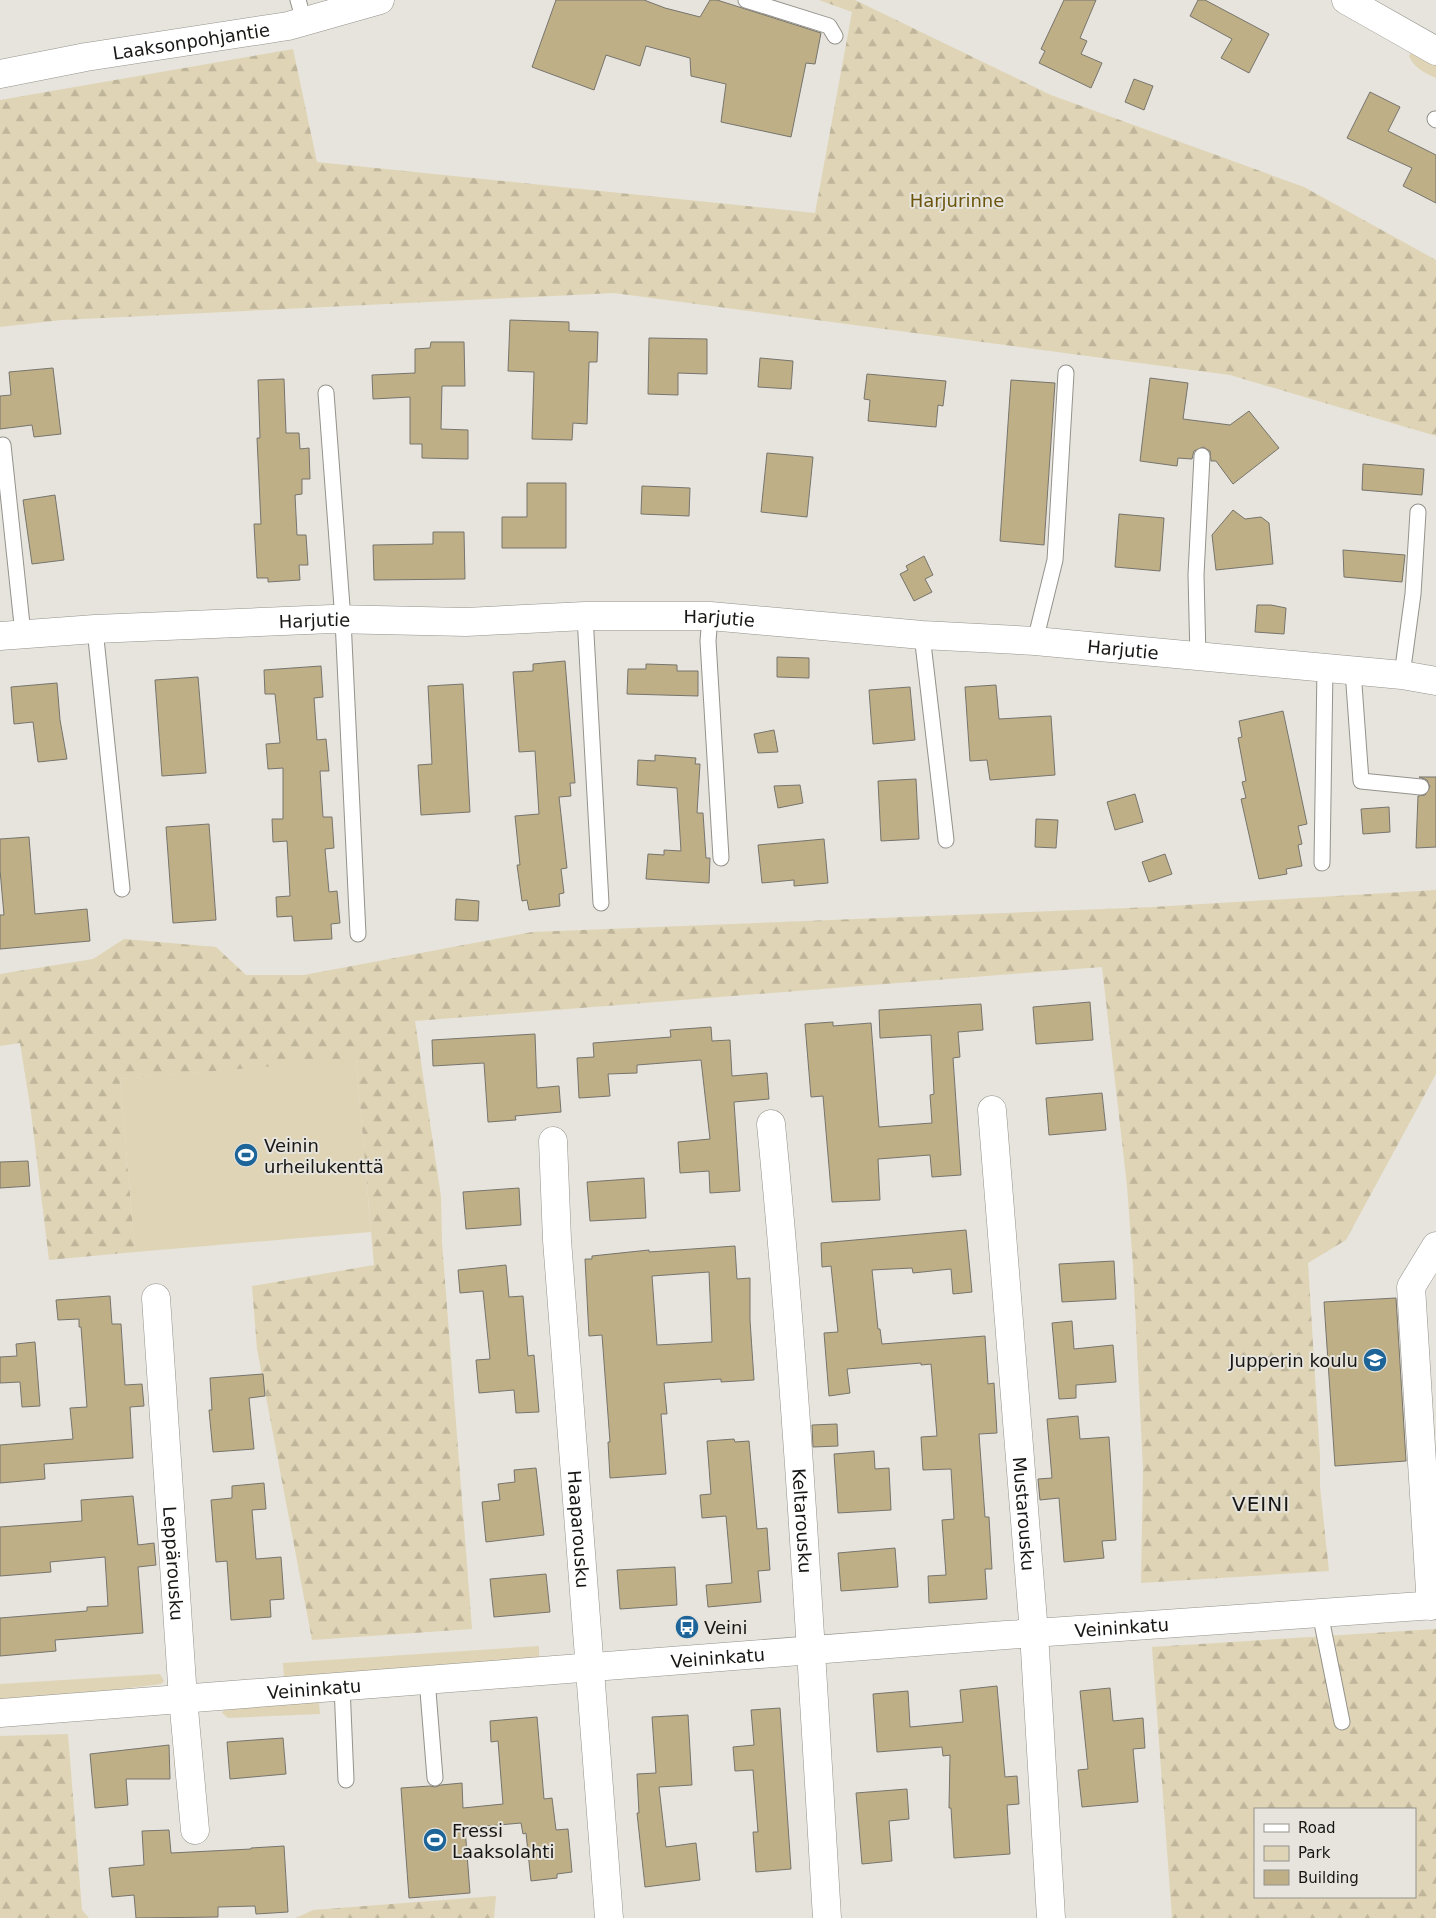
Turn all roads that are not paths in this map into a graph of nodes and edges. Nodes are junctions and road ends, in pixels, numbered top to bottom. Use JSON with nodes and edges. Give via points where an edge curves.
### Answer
{"nodes":[{"id":1,"x":380,"y":0,"type":"edge"},
{"id":2,"x":746,"y":0,"type":"edge"},
{"id":3,"x":1346,"y":0,"type":"edge"},
{"id":4,"x":301,"y":11,"type":"edge"},
{"id":5,"x":835,"y":36,"type":"dead end"},
{"id":6,"x":1436,"y":51,"type":"edge"},
{"id":7,"x":0,"y":74,"type":"edge"},
{"id":8,"x":1066,"y":373,"type":"dead end"},
{"id":9,"x":326,"y":393,"type":"dead end"},
{"id":10,"x":3,"y":445,"type":"dead end"},
{"id":11,"x":1202,"y":456,"type":"dead end"},
{"id":12,"x":1418,"y":512,"type":"dead end"},
{"id":13,"x":584,"y":616,"type":"junction"},
{"id":14,"x":710,"y":616,"type":"junction"},
{"id":15,"x":343,"y":620,"type":"junction"},
{"id":16,"x":95,"y":629,"type":"junction"},
{"id":17,"x":11,"y":635,"type":"edge"},
{"id":18,"x":922,"y":635,"type":"junction"},
{"id":19,"x":1035,"y":641,"type":"junction"},
{"id":20,"x":1198,"y":658,"type":"junction"},
{"id":21,"x":1325,"y":668,"type":"junction"},
{"id":22,"x":1353,"y":671,"type":"junction"},
{"id":23,"x":1402,"y":676,"type":"junction"},
{"id":24,"x":1436,"y":681,"type":"edge"},
{"id":25,"x":1421,"y":787,"type":"dead end"},
{"id":26,"x":946,"y":840,"type":"dead end"},
{"id":27,"x":721,"y":858,"type":"dead end"},
{"id":28,"x":1322,"y":863,"type":"dead end"},
{"id":29,"x":122,"y":889,"type":"dead end"},
{"id":30,"x":601,"y":903,"type":"dead end"},
{"id":31,"x":358,"y":934,"type":"dead end"},
{"id":32,"x":992,"y":1110,"type":"dead end"},
{"id":33,"x":771,"y":1124,"type":"dead end"},
{"id":34,"x":553,"y":1141,"type":"dead end"},
{"id":35,"x":1436,"y":1246,"type":"edge"},
{"id":36,"x":156,"y":1298,"type":"dead end"},
{"id":37,"x":1433,"y":1605,"type":"edge"},
{"id":38,"x":1320,"y":1613,"type":"junction"},
{"id":39,"x":1034,"y":1633,"type":"junction"},
{"id":40,"x":811,"y":1650,"type":"junction"},
{"id":41,"x":591,"y":1667,"type":"junction"},
{"id":42,"x":427,"y":1680,"type":"junction"},
{"id":43,"x":342,"y":1686,"type":"junction"},
{"id":44,"x":183,"y":1698,"type":"junction"},
{"id":45,"x":0,"y":1713,"type":"edge"},
{"id":46,"x":1342,"y":1722,"type":"dead end"},
{"id":47,"x":436,"y":1778,"type":"dead end"},
{"id":48,"x":346,"y":1780,"type":"dead end"},
{"id":49,"x":195,"y":1830,"type":"dead end"},
{"id":50,"x":609,"y":1918,"type":"edge"},
{"id":51,"x":827,"y":1918,"type":"edge"},
{"id":52,"x":1051,"y":1918,"type":"edge"}],
"edges":[{"from":1,"to":4,"type":"street","name":"Laaksonpohjantie"},
{"from":2,"to":5,"type":"lane","via":[[829,26]]},
{"from":3,"to":6,"type":"street"},
{"from":4,"to":7,"type":"street","name":"Laaksonpohjantie","via":[[288,26],[86,57]]},
{"from":8,"to":19,"type":"lane","via":[[1055,560]]},
{"from":9,"to":15,"type":"lane"},
{"from":10,"to":17,"type":"lane"},
{"from":11,"to":20,"type":"lane","via":[[1196,576]]},
{"from":12,"to":23,"type":"lane","via":[[1413,594]]},
{"from":13,"to":14,"type":"street","name":"Harjutie"},
{"from":13,"to":15,"type":"street","name":"Harjutie","via":[[466,622]]},
{"from":13,"to":30,"type":"lane"},
{"from":14,"to":18,"type":"street","name":"Harjutie"},
{"from":14,"to":27,"type":"lane","via":[[708,641]]},
{"from":15,"to":16,"type":"street","name":"Harjutie"},
{"from":15,"to":31,"type":"lane"},
{"from":16,"to":17,"type":"street","name":"Harjutie"},
{"from":16,"to":29,"type":"lane"},
{"from":18,"to":19,"type":"street","name":"Harjutie"},
{"from":18,"to":26,"type":"lane"},
{"from":19,"to":20,"type":"street","name":"Harjutie"},
{"from":20,"to":21,"type":"street","name":"Harjutie"},
{"from":21,"to":22,"type":"street","name":"Harjutie"},
{"from":21,"to":28,"type":"lane"},
{"from":22,"to":23,"type":"street","name":"Harjutie"},
{"from":22,"to":25,"type":"lane","via":[[1360,782]]},
{"from":23,"to":24,"type":"street","name":"Harjutie"},
{"from":32,"to":39,"type":"street","name":"Mustarousku"},
{"from":33,"to":40,"type":"street","name":"Keltarousku"},
{"from":34,"to":41,"type":"street","name":"Haaparousku","via":[[557,1240]]},
{"from":35,"to":37,"type":"street","via":[[1411,1287]]},
{"from":36,"to":44,"type":"street","name":"Leppärousku"},
{"from":37,"to":38,"type":"street","name":"Veininkatu"},
{"from":38,"to":39,"type":"street","name":"Veininkatu"},
{"from":38,"to":46,"type":"lane"},
{"from":39,"to":40,"type":"street","name":"Veininkatu"},
{"from":39,"to":52,"type":"street","name":"Mustarousku"},
{"from":40,"to":41,"type":"street","name":"Veininkatu"},
{"from":40,"to":51,"type":"street","name":"Keltarousku"},
{"from":41,"to":42,"type":"street","name":"Veininkatu"},
{"from":41,"to":50,"type":"street","name":"Haaparousku"},
{"from":42,"to":43,"type":"street","name":"Veininkatu"},
{"from":42,"to":47,"type":"lane"},
{"from":43,"to":44,"type":"street","name":"Veininkatu"},
{"from":43,"to":48,"type":"lane"},
{"from":44,"to":45,"type":"street","name":"Veininkatu"},
{"from":44,"to":49,"type":"street","name":"Leppärousku"}]}
